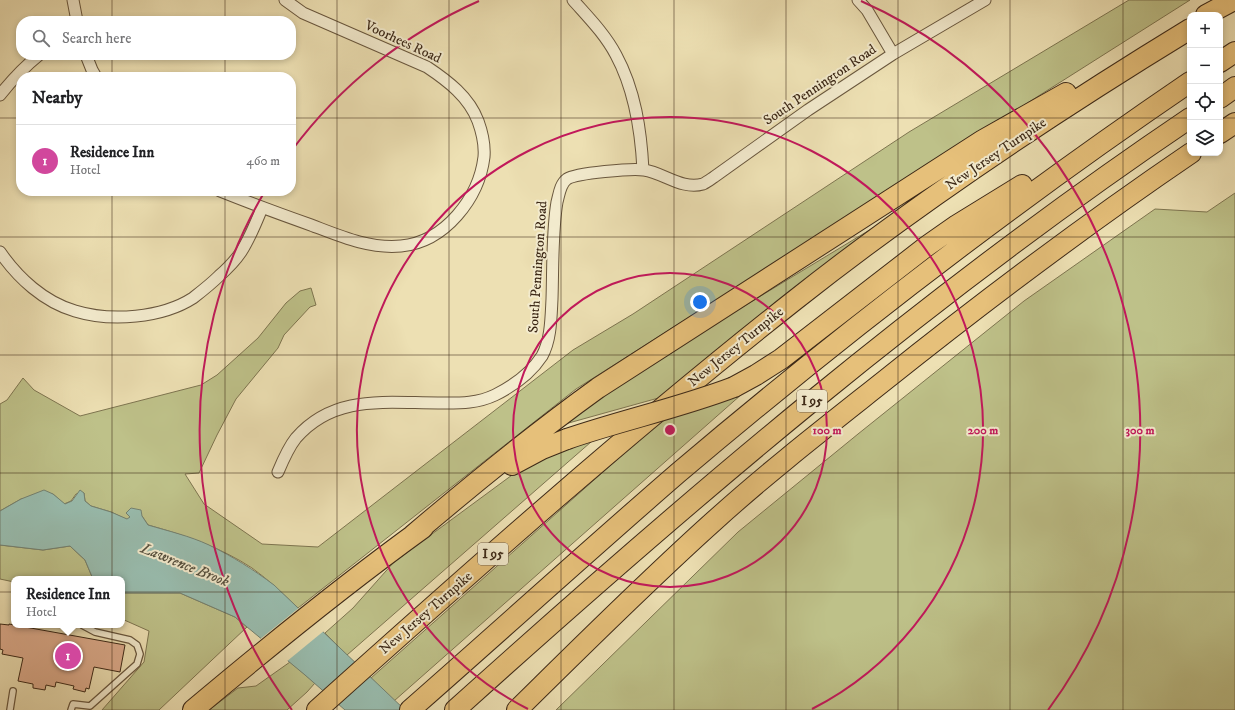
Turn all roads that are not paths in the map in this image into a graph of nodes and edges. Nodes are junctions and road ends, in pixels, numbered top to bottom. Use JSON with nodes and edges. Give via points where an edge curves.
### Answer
{"nodes":[{"id":1,"x":73,"y":0,"type":"edge"},
{"id":2,"x":285,"y":0,"type":"edge"},
{"id":3,"x":573,"y":0,"type":"edge"},
{"id":4,"x":858,"y":0,"type":"edge"},
{"id":5,"x":985,"y":0,"type":"edge"},
{"id":6,"x":1234,"y":1,"type":"edge"},
{"id":7,"x":1212,"y":12,"type":"edge"},
{"id":8,"x":1218,"y":12,"type":"edge"},
{"id":9,"x":76,"y":16,"type":"edge"},
{"id":10,"x":1187,"y":26,"type":"edge"},
{"id":11,"x":1187,"y":31,"type":"edge"},
{"id":12,"x":1235,"y":52,"type":"edge"},
{"id":13,"x":893,"y":54,"type":"junction"},
{"id":14,"x":33,"y":60,"type":"edge"},
{"id":15,"x":88,"y":60,"type":"edge"},
{"id":16,"x":1223,"y":60,"type":"edge"},
{"id":17,"x":19,"y":72,"type":"edge"},
{"id":18,"x":93,"y":72,"type":"edge"},
{"id":19,"x":16,"y":76,"type":"edge"},
{"id":20,"x":1187,"y":84,"type":"edge"},
{"id":21,"x":1235,"y":87,"type":"edge"},
{"id":22,"x":0,"y":95,"type":"edge"},
{"id":23,"x":1223,"y":96,"type":"edge"},
{"id":24,"x":1143,"y":114,"type":"junction"},
{"id":25,"x":1187,"y":120,"type":"edge"},
{"id":26,"x":1235,"y":122,"type":"edge"},
{"id":27,"x":1223,"y":131,"type":"edge"},
{"id":28,"x":1187,"y":156,"type":"edge"},
{"id":29,"x":643,"y":170,"type":"junction"},
{"id":30,"x":232,"y":196,"type":"edge"},
{"id":31,"x":262,"y":208,"type":"junction"},
{"id":32,"x":0,"y":252,"type":"edge"},
{"id":33,"x":278,"y":472,"type":"dead end"},
{"id":34,"x":413,"y":535,"type":"junction"},
{"id":35,"x":88,"y":628,"type":"edge"},
{"id":36,"x":519,"y":652,"type":"junction"},
{"id":37,"x":566,"y":662,"type":"junction"},
{"id":38,"x":13,"y":691,"type":"dead end"},
{"id":39,"x":10,"y":710,"type":"edge"},
{"id":40,"x":71,"y":710,"type":"edge"},
{"id":41,"x":193,"y":710,"type":"edge"},
{"id":42,"x":317,"y":710,"type":"edge"},
{"id":43,"x":410,"y":710,"type":"edge"},
{"id":44,"x":455,"y":710,"type":"edge"},
{"id":45,"x":473,"y":710,"type":"edge"},
{"id":46,"x":517,"y":710,"type":"edge"},
{"id":47,"x":526,"y":710,"type":"edge"}],
"edges":[{"from":1,"to":9,"type":"street"},
{"from":2,"to":31,"type":"street","name":"Voorhees Road","via":[[302,13],[427,67],[442,77],[468,103],[477,120],[483,140],[484,156],[477,185],[455,218],[438,232],[419,242],[402,246],[360,243]]},
{"from":3,"to":29,"type":"street","via":[[616,55],[628,83],[636,109]]},
{"from":4,"to":13,"type":"street","via":[[867,10]]},
{"from":5,"to":13,"type":"street","name":"South Pennington Road"},
{"from":6,"to":7,"type":"highway"},
{"from":6,"to":8,"type":"highway"},
{"from":10,"to":34,"type":"highway","via":[[983,140],[598,388],[470,486]]},
{"from":11,"to":42,"type":"highway","name":"New Jersey Turnpike","number":"I 95","via":[[1111,78],[950,186],[797,298],[635,430]]},
{"from":12,"to":16,"type":"highway"},
{"from":13,"to":29,"type":"street","name":"South Pennington Road","via":[[703,184],[676,182]]},
{"from":14,"to":17,"type":"street"},
{"from":15,"to":18,"type":"street"},
{"from":19,"to":22,"type":"street"},
{"from":20,"to":24,"type":"highway","number":"I 95"},
{"from":21,"to":23,"type":"highway"},
{"from":24,"to":34,"type":"highway","bridge":true,"via":[[951,229],[895,269],[781,359],[734,388],[590,431],[542,449],[494,476]]},
{"from":24,"to":43,"type":"highway","number":"I 95","via":[[988,225],[838,342],[678,473]]},
{"from":25,"to":36,"type":"highway","number":"I 95","via":[[1007,249],[857,365],[697,496]]},
{"from":26,"to":27,"type":"highway"},
{"from":28,"to":37,"type":"highway","number":"I 95","via":[[1012,282],[794,453],[715,520]]},
{"from":29,"to":33,"type":"street","name":"South Pennington Road","via":[[574,176],[561,187],[556,212],[548,340],[533,368],[508,388],[472,403],[364,403],[342,407],[310,424],[286,453]]},
{"from":30,"to":31,"type":"street","name":"Voorhees Road"},
{"from":31,"to":32,"type":"street","via":[[241,253],[226,270],[192,298],[174,307],[148,314],[124,317],[97,316],[75,311],[50,300],[28,285]]},
{"from":34,"to":41,"type":"highway","via":[[245,666]]},
{"from":35,"to":40,"type":"lane","via":[[130,640],[137,645],[140,654],[137,664],[90,706],[73,704]]},
{"from":36,"to":44,"type":"highway","number":"I 95"},
{"from":36,"to":45,"type":"highway","via":[[495,689]]},
{"from":37,"to":46,"type":"highway","number":"I 95"},
{"from":37,"to":47,"type":"highway"},
{"from":38,"to":39,"type":"lane"}]}
